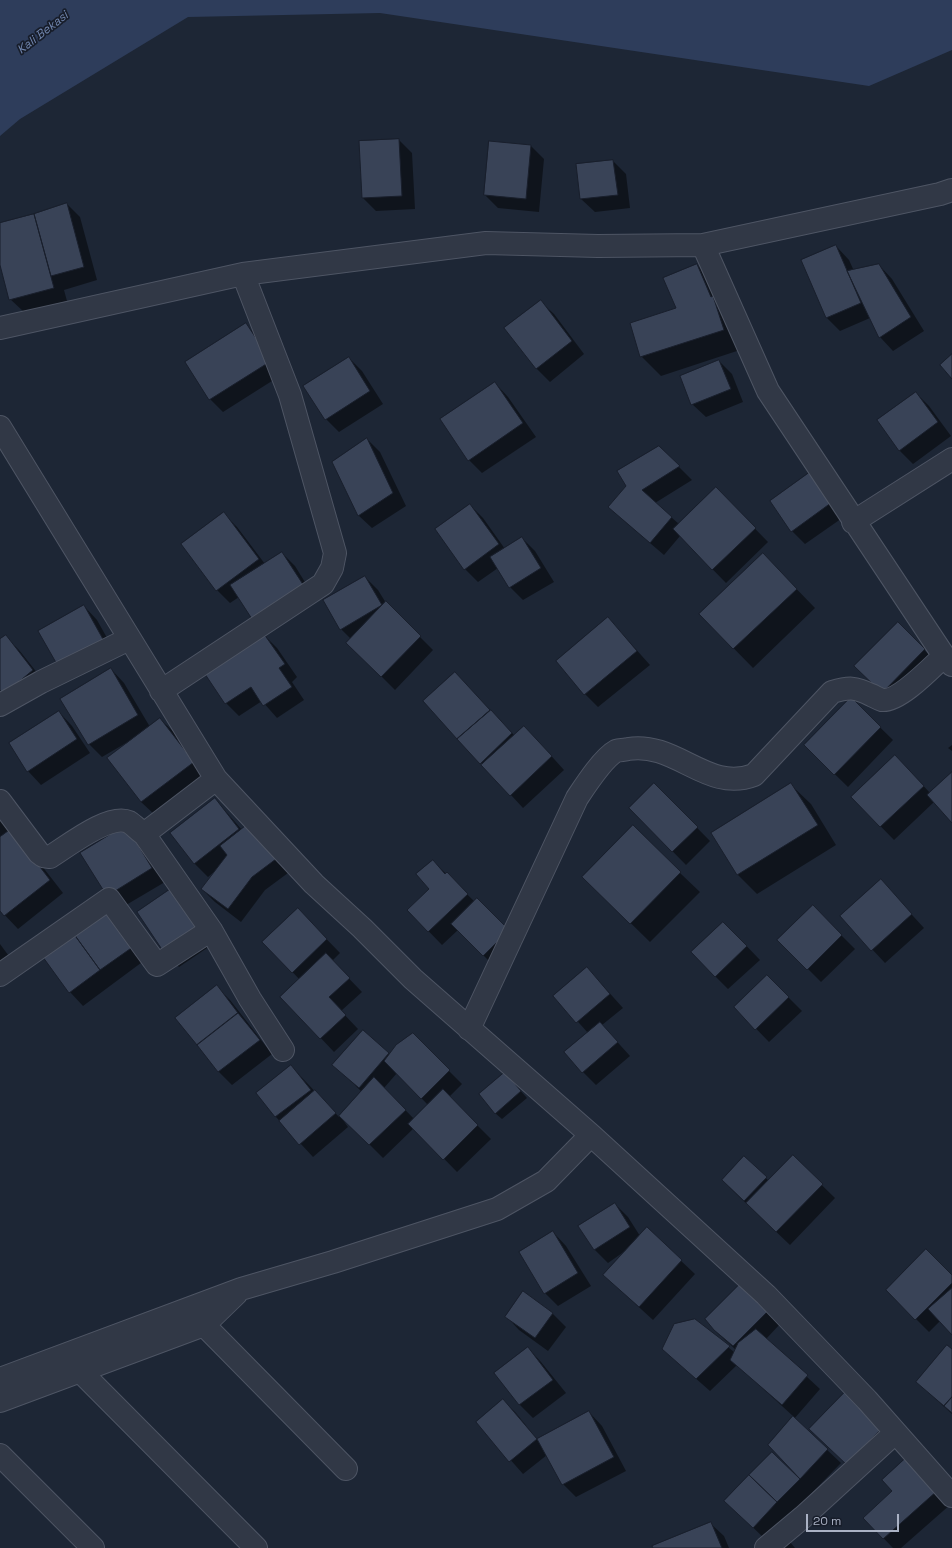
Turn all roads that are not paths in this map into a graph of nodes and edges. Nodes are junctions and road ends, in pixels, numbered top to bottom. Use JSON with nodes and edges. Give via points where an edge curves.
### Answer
{"nodes":[{"id":1,"x":952,"y":190,"type":"edge"},
{"id":2,"x":703,"y":245,"type":"junction"},
{"id":3,"x":243,"y":274,"type":"junction"},
{"id":4,"x":0,"y":328,"type":"edge"},
{"id":5,"x":0,"y":427,"type":"edge"},
{"id":6,"x":952,"y":459,"type":"edge"},
{"id":7,"x":853,"y":522,"type":"junction"},
{"id":8,"x":129,"y":639,"type":"junction"},
{"id":9,"x":948,"y":661,"type":"edge"},
{"id":10,"x":161,"y":691,"type":"junction"},
{"id":11,"x":0,"y":705,"type":"edge"},
{"id":12,"x":216,"y":779,"type":"junction"},
{"id":13,"x":0,"y":801,"type":"edge"},
{"id":14,"x":144,"y":834,"type":"junction"},
{"id":15,"x":212,"y":930,"type":"junction"},
{"id":16,"x":0,"y":975,"type":"edge"},
{"id":17,"x":470,"y":1029,"type":"junction"},
{"id":18,"x":283,"y":1050,"type":"dead end"},
{"id":19,"x":591,"y":1135,"type":"junction"},
{"id":20,"x":242,"y":1289,"type":"junction"},
{"id":21,"x":204,"y":1325,"type":"junction"},
{"id":22,"x":81,"y":1372,"type":"junction"},
{"id":23,"x":0,"y":1379,"type":"edge"},
{"id":24,"x":0,"y":1401,"type":"edge"},
{"id":25,"x":895,"y":1433,"type":"junction"},
{"id":26,"x":0,"y":1455,"type":"edge"},
{"id":27,"x":346,"y":1469,"type":"dead end"},
{"id":28,"x":952,"y":1496,"type":"edge"},
{"id":29,"x":93,"y":1548,"type":"edge"},
{"id":30,"x":256,"y":1548,"type":"edge"},
{"id":31,"x":766,"y":1548,"type":"edge"}],
"edges":[{"from":1,"to":2,"type":"street"},
{"from":2,"to":3,"type":"street","via":[[486,243]]},
{"from":2,"to":7,"type":"street","via":[[768,390]]},
{"from":3,"to":4,"type":"street"},
{"from":3,"to":10,"type":"street","via":[[290,395],[335,553],[332,568],[323,584]]},
{"from":5,"to":8,"type":"street"},
{"from":6,"to":7,"type":"street"},
{"from":7,"to":9,"type":"street"},
{"from":8,"to":10,"type":"street"},
{"from":8,"to":11,"type":"street"},
{"from":9,"to":17,"type":"street","via":[[891,699],[882,700],[859,689],[847,687],[832,692],[754,775],[744,779],[731,780],[713,776],[666,752],[639,747],[616,752],[593,773],[577,798]]},
{"from":10,"to":12,"type":"street"},
{"from":12,"to":14,"type":"street"},
{"from":12,"to":17,"type":"street","via":[[314,884],[413,979]]},
{"from":13,"to":14,"type":"street","via":[[39,853],[44,856],[50,857],[102,825],[114,821],[129,822]]},
{"from":14,"to":15,"type":"street"},
{"from":15,"to":16,"type":"street","via":[[158,965],[110,898]]},
{"from":15,"to":18,"type":"street","via":[[250,999]]},
{"from":17,"to":19,"type":"street"},
{"from":19,"to":20,"type":"street","via":[[546,1181],[497,1208]]},
{"from":19,"to":25,"type":"street","via":[[766,1295],[845,1376]]},
{"from":20,"to":21,"type":"street"},
{"from":20,"to":23,"type":"street"},
{"from":21,"to":22,"type":"street"},
{"from":21,"to":27,"type":"street"},
{"from":22,"to":24,"type":"street"},
{"from":22,"to":30,"type":"street"},
{"from":25,"to":28,"type":"street"},
{"from":25,"to":31,"type":"street"},
{"from":26,"to":29,"type":"street"}]}
